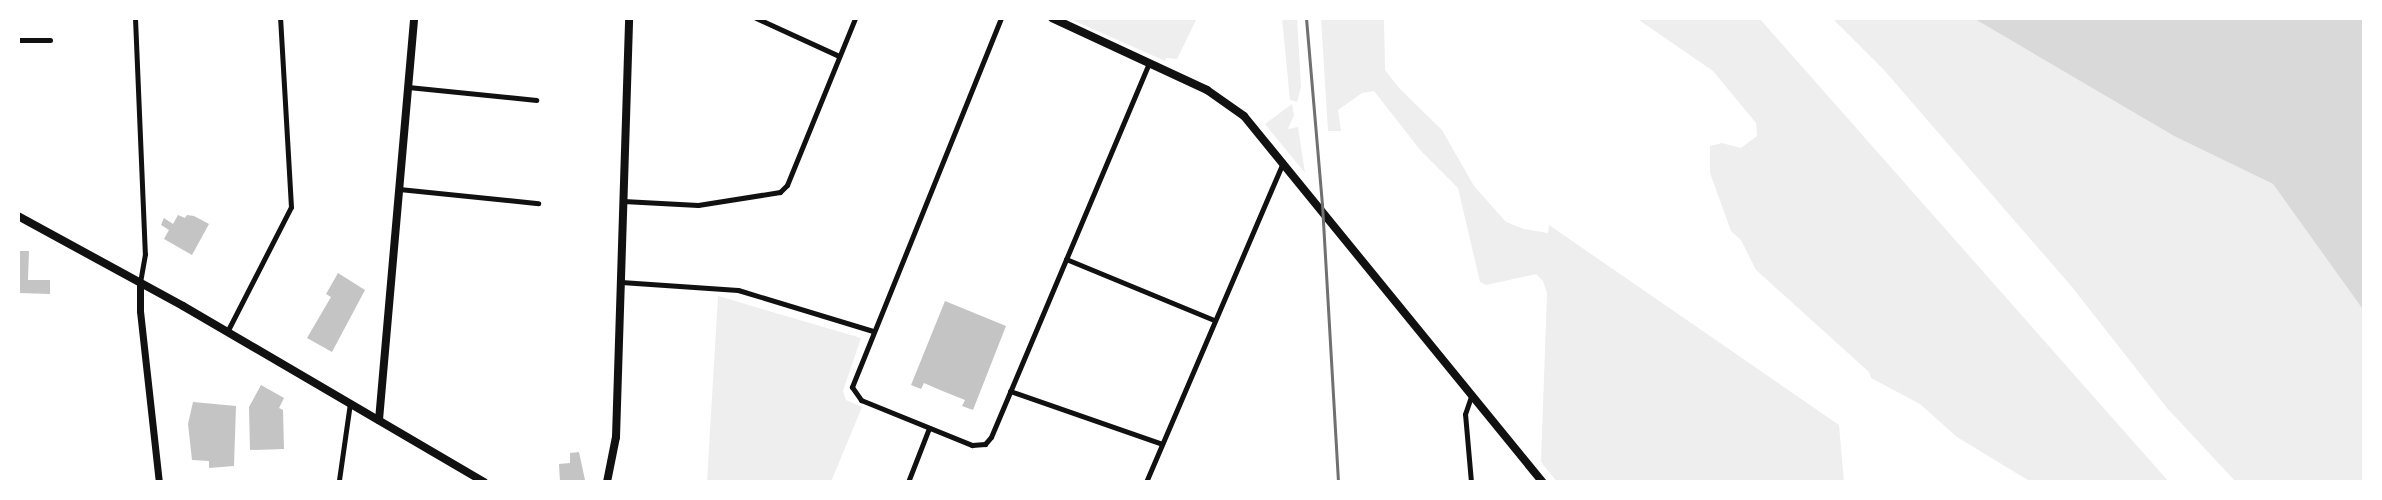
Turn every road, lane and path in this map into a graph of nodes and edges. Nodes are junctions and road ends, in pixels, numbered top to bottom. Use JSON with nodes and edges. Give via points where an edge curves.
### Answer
{"nodes":[{"id":1,"x":135,"y":18,"type":"edge"},
{"id":2,"x":280,"y":18,"type":"edge"},
{"id":3,"x":414,"y":18,"type":"edge"},
{"id":4,"x":629,"y":18,"type":"edge"},
{"id":5,"x":756,"y":18,"type":"edge"},
{"id":6,"x":855,"y":18,"type":"edge"},
{"id":7,"x":1001,"y":18,"type":"edge"},
{"id":8,"x":1052,"y":18,"type":"edge"},
{"id":9,"x":18,"y":40,"type":"edge"},
{"id":10,"x":50,"y":40,"type":"dead end"},
{"id":11,"x":839,"y":56,"type":"junction"},
{"id":12,"x":1149,"y":63,"type":"junction"},
{"id":13,"x":408,"y":87,"type":"junction"},
{"id":14,"x":536,"y":100,"type":"dead end"},
{"id":15,"x":1284,"y":162,"type":"junction"},
{"id":16,"x":399,"y":189,"type":"junction"},
{"id":17,"x":623,"y":201,"type":"junction"},
{"id":18,"x":538,"y":203,"type":"dead end"},
{"id":19,"x":18,"y":216,"type":"edge"},
{"id":20,"x":1066,"y":259,"type":"junction"},
{"id":21,"x":140,"y":282,"type":"junction"},
{"id":22,"x":621,"y":282,"type":"junction"},
{"id":23,"x":1214,"y":320,"type":"junction"},
{"id":24,"x":873,"y":331,"type":"junction"},
{"id":25,"x":227,"y":332,"type":"junction"},
{"id":26,"x":1010,"y":391,"type":"junction"},
{"id":27,"x":1472,"y":393,"type":"junction"},
{"id":28,"x":350,"y":403,"type":"junction"},
{"id":29,"x":379,"y":420,"type":"junction"},
{"id":30,"x":929,"y":428,"type":"junction"},
{"id":31,"x":1162,"y":444,"type":"junction"},
{"id":32,"x":339,"y":480,"type":"dead end"},
{"id":33,"x":159,"y":482,"type":"edge"},
{"id":34,"x":484,"y":482,"type":"edge"},
{"id":35,"x":607,"y":482,"type":"edge"},
{"id":36,"x":908,"y":482,"type":"edge"},
{"id":37,"x":1146,"y":482,"type":"edge"},
{"id":38,"x":1471,"y":482,"type":"edge"},
{"id":39,"x":1543,"y":482,"type":"edge"}],
"edges":[{"from":1,"to":21,"type":"street","via":[[145,254]]},
{"from":2,"to":25,"type":"street","via":[[291,207]]},
{"from":3,"to":13,"type":"main road"},
{"from":4,"to":17,"type":"main road"},
{"from":5,"to":11,"type":"street"},
{"from":6,"to":11,"type":"street"},
{"from":7,"to":24,"type":"street"},
{"from":8,"to":12,"type":"main road"},
{"from":9,"to":10,"type":"street"},
{"from":11,"to":17,"type":"street","via":[[787,185],[780,192],[698,205]]},
{"from":12,"to":15,"type":"main road","via":[[1229,103]]},
{"from":12,"to":20,"type":"street"},
{"from":13,"to":14,"type":"street"},
{"from":13,"to":16,"type":"main road"},
{"from":15,"to":23,"type":"street"},
{"from":15,"to":27,"type":"main road"},
{"from":16,"to":18,"type":"street"},
{"from":16,"to":29,"type":"main road"},
{"from":17,"to":22,"type":"main road"},
{"from":19,"to":21,"type":"main road"},
{"from":20,"to":23,"type":"street"},
{"from":20,"to":26,"type":"street"},
{"from":21,"to":25,"type":"main road"},
{"from":21,"to":33,"type":"street"},
{"from":22,"to":24,"type":"street","via":[[738,290]]},
{"from":22,"to":35,"type":"main road","via":[[616,437]]},
{"from":23,"to":31,"type":"street"},
{"from":24,"to":30,"type":"street","via":[[853,391],[861,400]]},
{"from":25,"to":28,"type":"main road"},
{"from":26,"to":30,"type":"street","via":[[991,437],[981,446]]},
{"from":26,"to":31,"type":"street"},
{"from":27,"to":38,"type":"street","via":[[1465,414]]},
{"from":27,"to":39,"type":"main road"},
{"from":28,"to":29,"type":"main road"},
{"from":28,"to":32,"type":"street"},
{"from":29,"to":34,"type":"main road"},
{"from":30,"to":36,"type":"street"},
{"from":31,"to":37,"type":"street"}]}
